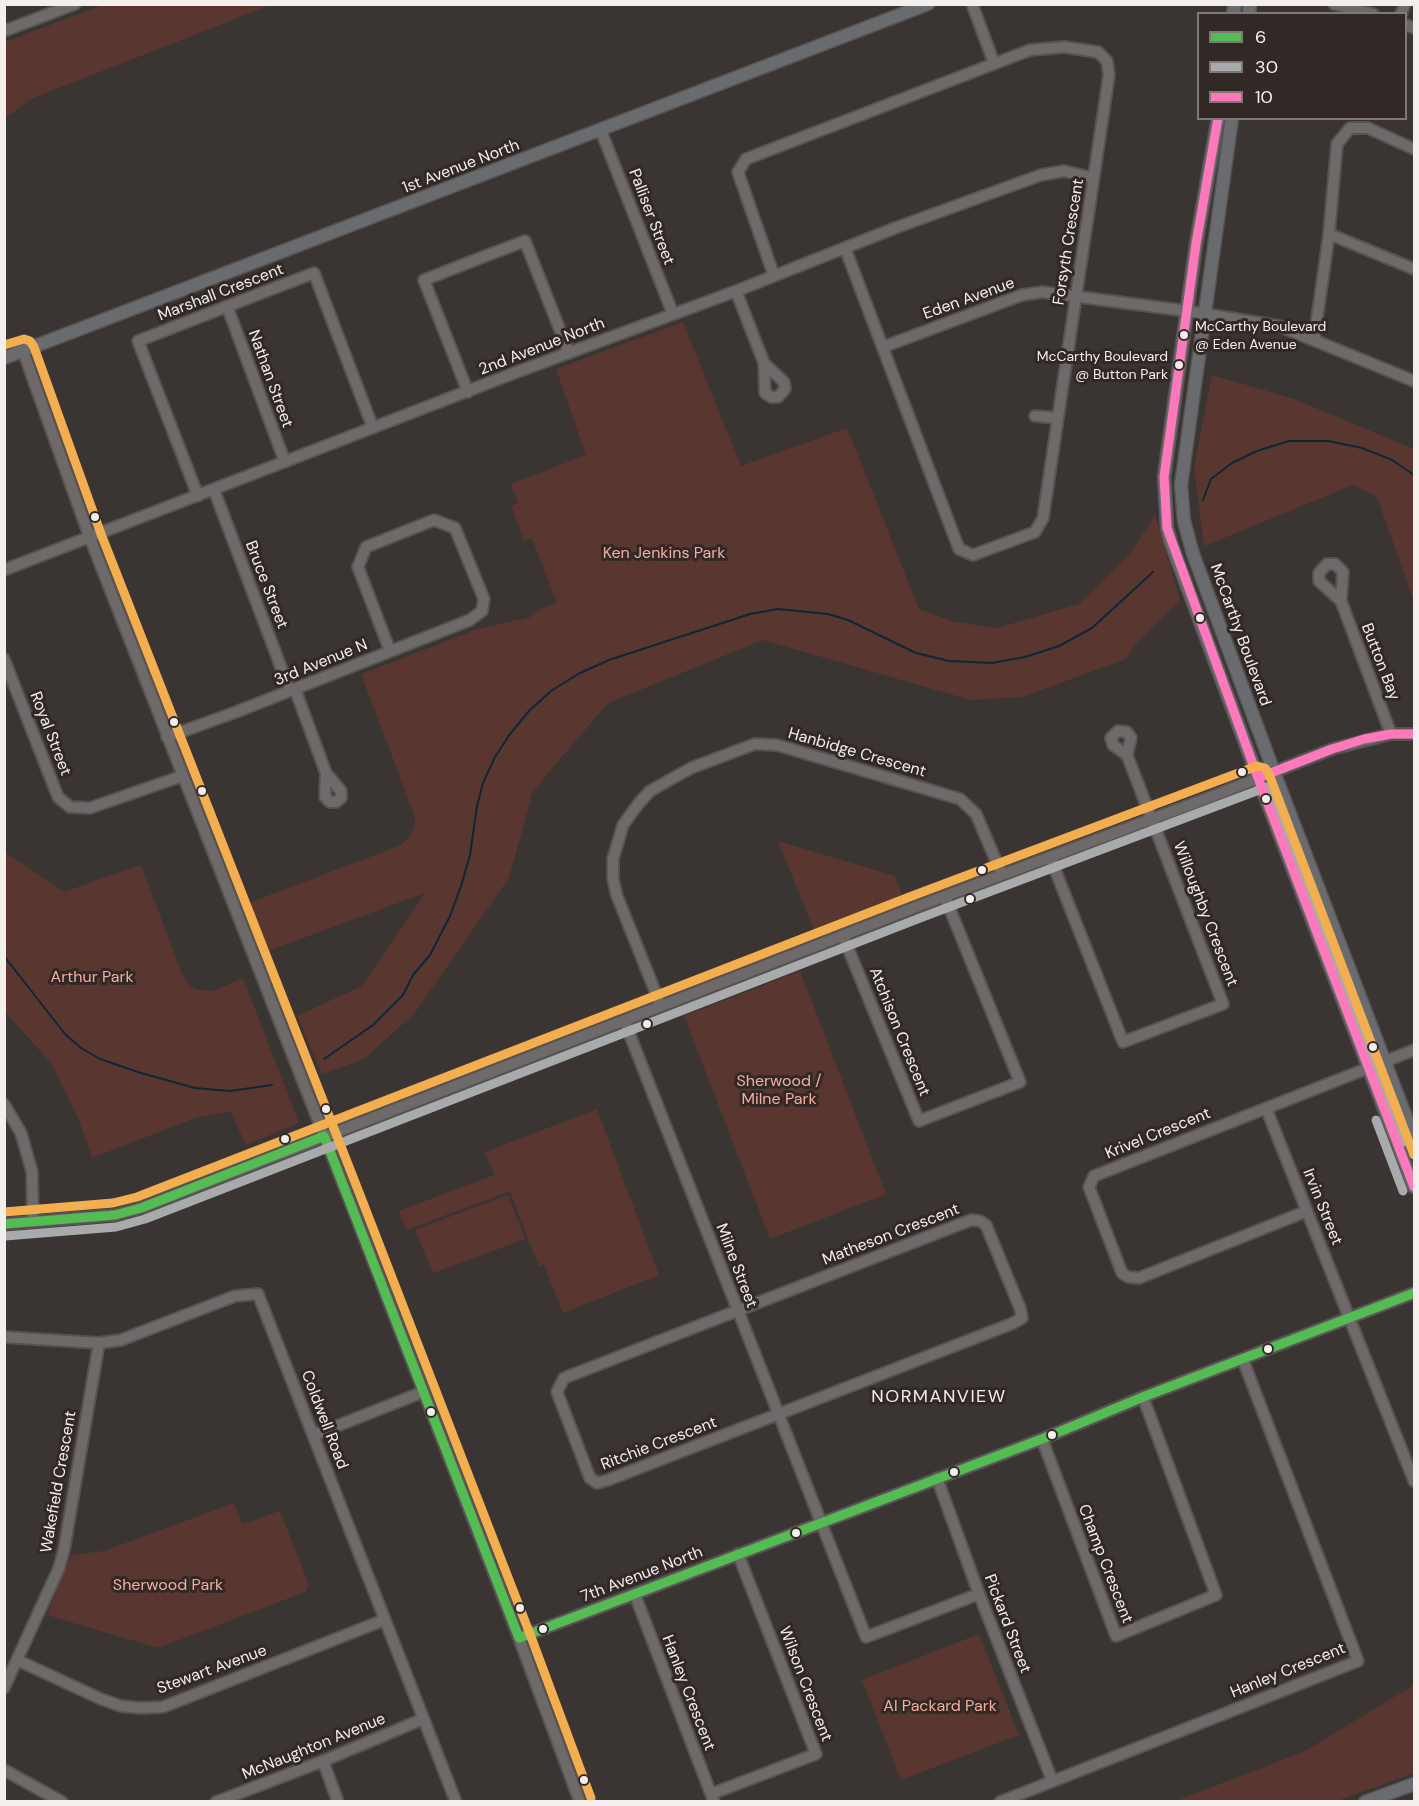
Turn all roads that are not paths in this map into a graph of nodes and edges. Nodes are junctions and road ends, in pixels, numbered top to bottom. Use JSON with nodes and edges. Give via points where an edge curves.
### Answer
{"nodes":[{"id":1,"x":75,"y":4,"type":"edge"},
{"id":2,"x":928,"y":4,"type":"edge"},
{"id":3,"x":972,"y":4,"type":"edge"},
{"id":4,"x":1334,"y":4,"type":"edge"},
{"id":5,"x":1365,"y":12,"type":"edge"},
{"id":6,"x":4,"y":31,"type":"edge"},
{"id":7,"x":994,"y":63,"type":"junction"},
{"id":8,"x":1218,"y":120,"type":"edge"},
{"id":9,"x":1232,"y":120,"type":"edge"},
{"id":10,"x":601,"y":131,"type":"junction"},
{"id":11,"x":1414,"y":149,"type":"edge"},
{"id":12,"x":1094,"y":178,"type":"junction"},
{"id":13,"x":1329,"y":234,"type":"junction"},
{"id":14,"x":845,"y":248,"type":"junction"},
{"id":15,"x":1414,"y":269,"type":"edge"},
{"id":16,"x":774,"y":276,"type":"junction"},
{"id":17,"x":736,"y":291,"type":"junction"},
{"id":18,"x":1075,"y":296,"type":"junction"},
{"id":19,"x":227,"y":306,"type":"junction"},
{"id":20,"x":1187,"y":311,"type":"junction"},
{"id":21,"x":673,"y":314,"type":"junction"},
{"id":22,"x":1204,"y":314,"type":"junction"},
{"id":23,"x":1314,"y":340,"type":"junction"},
{"id":24,"x":883,"y":347,"type":"junction"},
{"id":25,"x":23,"y":351,"type":"junction"},
{"id":26,"x":569,"y":353,"type":"junction"},
{"id":27,"x":4,"y":358,"type":"edge"},
{"id":28,"x":764,"y":363,"type":"dead end"},
{"id":29,"x":1414,"y":381,"type":"edge"},
{"id":30,"x":468,"y":392,"type":"junction"},
{"id":31,"x":1035,"y":416,"type":"dead end"},
{"id":32,"x":1058,"y":418,"type":"junction"},
{"id":33,"x":373,"y":428,"type":"junction"},
{"id":34,"x":285,"y":462,"type":"junction"},
{"id":35,"x":214,"y":490,"type":"junction"},
{"id":36,"x":198,"y":496,"type":"junction"},
{"id":37,"x":90,"y":538,"type":"junction"},
{"id":38,"x":4,"y":570,"type":"edge"},
{"id":39,"x":1341,"y":601,"type":"dead end"},
{"id":40,"x":390,"y":651,"type":"junction"},
{"id":41,"x":4,"y":659,"type":"edge"},
{"id":42,"x":293,"y":690,"type":"junction"},
{"id":43,"x":1391,"y":734,"type":"junction"},
{"id":44,"x":1414,"y":734,"type":"edge"},
{"id":45,"x":167,"y":737,"type":"junction"},
{"id":46,"x":1127,"y":755,"type":"dead end"},
{"id":47,"x":1274,"y":772,"type":"junction"},
{"id":48,"x":326,"y":773,"type":"dead end"},
{"id":49,"x":182,"y":776,"type":"junction"},
{"id":50,"x":1258,"y":778,"type":"junction"},
{"id":51,"x":1151,"y":818,"type":"junction"},
{"id":52,"x":1050,"y":857,"type":"junction"},
{"id":53,"x":1002,"y":875,"type":"junction"},
{"id":54,"x":945,"y":897,"type":"junction"},
{"id":55,"x":843,"y":936,"type":"junction"},
{"id":56,"x":661,"y":1006,"type":"junction"},
{"id":57,"x":624,"y":1020,"type":"junction"},
{"id":58,"x":1414,"y":1050,"type":"edge"},
{"id":59,"x":1384,"y":1061,"type":"junction"},
{"id":60,"x":1368,"y":1067,"type":"junction"},
{"id":61,"x":4,"y":1104,"type":"edge"},
{"id":62,"x":1266,"y":1108,"type":"junction"},
{"id":63,"x":324,"y":1136,"type":"junction"},
{"id":64,"x":1414,"y":1138,"type":"edge"},
{"id":65,"x":1414,"y":1187,"type":"edge"},
{"id":66,"x":1307,"y":1211,"type":"junction"},
{"id":67,"x":33,"y":1221,"type":"junction"},
{"id":68,"x":4,"y":1224,"type":"edge"},
{"id":69,"x":1414,"y":1293,"type":"edge"},
{"id":70,"x":737,"y":1310,"type":"junction"},
{"id":71,"x":1351,"y":1318,"type":"junction"},
{"id":72,"x":4,"y":1337,"type":"edge"},
{"id":73,"x":99,"y":1343,"type":"junction"},
{"id":74,"x":1243,"y":1360,"type":"junction"},
{"id":75,"x":423,"y":1392,"type":"junction"},
{"id":76,"x":1143,"y":1397,"type":"junction"},
{"id":77,"x":778,"y":1414,"type":"junction"},
{"id":78,"x":314,"y":1435,"type":"junction"},
{"id":79,"x":1042,"y":1439,"type":"junction"},
{"id":80,"x":937,"y":1478,"type":"junction"},
{"id":81,"x":1414,"y":1481,"type":"edge"},
{"id":82,"x":822,"y":1522,"type":"junction"},
{"id":83,"x":738,"y":1554,"type":"junction"},
{"id":84,"x":979,"y":1593,"type":"junction"},
{"id":85,"x":635,"y":1594,"type":"junction"},
{"id":86,"x":384,"y":1620,"type":"junction"},
{"id":87,"x":519,"y":1638,"type":"junction"},
{"id":88,"x":17,"y":1660,"type":"junction"},
{"id":89,"x":4,"y":1688,"type":"edge"},
{"id":90,"x":423,"y":1719,"type":"junction"},
{"id":91,"x":322,"y":1761,"type":"junction"},
{"id":92,"x":4,"y":1770,"type":"edge"},
{"id":93,"x":1052,"y":1780,"type":"junction"},
{"id":94,"x":1414,"y":1784,"type":"edge"},
{"id":95,"x":712,"y":1798,"type":"edge"},
{"id":96,"x":221,"y":1801,"type":"edge"},
{"id":97,"x":62,"y":1802,"type":"edge"},
{"id":98,"x":338,"y":1802,"type":"edge"},
{"id":99,"x":456,"y":1802,"type":"edge"},
{"id":100,"x":580,"y":1802,"type":"edge"},
{"id":101,"x":1000,"y":1802,"type":"edge"},
{"id":102,"x":1365,"y":1802,"type":"edge"}],
"edges":[{"from":1,"to":6,"type":"street"},
{"from":2,"to":10,"type":"main road","name":"1st Avenue North"},
{"from":3,"to":7,"type":"street"},
{"from":4,"to":5,"type":"street"},
{"from":7,"to":12,"type":"street","name":"Forsyth Crescent","via":[[1030,50],[1064,47],[1098,52],[1107,61],[1109,75]]},
{"from":7,"to":16,"type":"street","name":"Forsyth Crescent","via":[[746,159],[738,171]]},
{"from":8,"to":20,"type":"main road","name":"McCarthy Boulevard"},
{"from":9,"to":22,"type":"main road","name":"McCarthy Boulevard"},
{"from":10,"to":21,"type":"street","name":"Palliser Street"},
{"from":10,"to":25,"type":"main road","name":"1st Avenue North"},
{"from":11,"to":13,"type":"street","via":[[1368,128],[1350,128],[1337,144]]},
{"from":12,"to":14,"type":"street","name":"2nd Avenue North","via":[[1064,171],[1041,175]]},
{"from":12,"to":18,"type":"street","name":"Forsyth Crescent"},
{"from":13,"to":15,"type":"street"},
{"from":13,"to":23,"type":"street"},
{"from":14,"to":16,"type":"street","name":"2nd Avenue North"},
{"from":14,"to":24,"type":"street","name":"Forsyth Crescent"},
{"from":16,"to":17,"type":"street","name":"2nd Avenue North"},
{"from":17,"to":21,"type":"street","name":"2nd Avenue North"},
{"from":17,"to":28,"type":"street"},
{"from":18,"to":20,"type":"street","name":"Eden Avenue"},
{"from":18,"to":24,"type":"street","name":"Eden Avenue","via":[[1042,292],[1022,295]]},
{"from":18,"to":32,"type":"street","name":"Forsyth Crescent"},
{"from":19,"to":33,"type":"street","name":"Marshall Crescent","via":[[314,273]]},
{"from":19,"to":34,"type":"street","name":"Nathan Street"},
{"from":19,"to":36,"type":"street","name":"Marshall Crescent","via":[[138,341]]},
{"from":20,"to":22,"type":"street","name":"Eden Avenue"},
{"from":20,"to":50,"type":"main road","name":"McCarthy Boulevard","via":[[1164,477],[1167,528]]},
{"from":21,"to":26,"type":"street","name":"2nd Avenue North"},
{"from":22,"to":23,"type":"street","name":"Eden Avenue","via":[[1279,326]]},
{"from":22,"to":47,"type":"main road","name":"McCarthy Boulevard","via":[[1180,485],[1184,521]]},
{"from":23,"to":29,"type":"street","name":"Eden Avenue"},
{"from":24,"to":32,"type":"street","name":"Forsyth Crescent","via":[[959,549],[973,555],[1035,532],[1043,518]]},
{"from":25,"to":27,"type":"main road","name":"1st Avenue North"},
{"from":25,"to":37,"type":"street"},
{"from":26,"to":30,"type":"street","name":"2nd Avenue North"},
{"from":26,"to":30,"type":"street","via":[[525,242],[475,260],[424,280]]},
{"from":30,"to":33,"type":"street","name":"2nd Avenue North"},
{"from":31,"to":32,"type":"street"},
{"from":33,"to":34,"type":"street","name":"2nd Avenue North"},
{"from":34,"to":35,"type":"street","name":"2nd Avenue North"},
{"from":35,"to":36,"type":"street","name":"2nd Avenue North"},
{"from":35,"to":42,"type":"street","name":"Bruce Street"},
{"from":36,"to":37,"type":"street","name":"2nd Avenue North"},
{"from":37,"to":38,"type":"street","name":"2nd Avenue North"},
{"from":37,"to":45,"type":"street"},
{"from":39,"to":43,"type":"street","name":"Button Bay"},
{"from":40,"to":40,"type":"street","name":"3rd Avenue N","via":[[357,567],[366,547],[434,520],[455,528],[483,599],[482,611],[471,620]]},
{"from":40,"to":42,"type":"street","name":"3rd Avenue N"},
{"from":41,"to":49,"type":"street","name":"Royal Street","via":[[57,797],[70,807],[90,808]]},
{"from":42,"to":45,"type":"street","name":"3rd Avenue N"},
{"from":42,"to":48,"type":"street","name":"Bruce Street"},
{"from":43,"to":44,"type":"street"},
{"from":43,"to":47,"type":"street","via":[[1332,748]]},
{"from":45,"to":49,"type":"street"},
{"from":46,"to":51,"type":"street"},
{"from":47,"to":50,"type":"street"},
{"from":47,"to":59,"type":"main road","name":"McCarthy Boulevard"},
{"from":49,"to":63,"type":"street"},
{"from":50,"to":51,"type":"street"},
{"from":50,"to":60,"type":"main road","name":"McCarthy Boulevard"},
{"from":51,"to":52,"type":"street"},
{"from":51,"to":52,"type":"street","name":"Willoughby Crescent","via":[[1223,1004],[1123,1042]]},
{"from":52,"to":53,"type":"street"},
{"from":53,"to":54,"type":"street"},
{"from":53,"to":56,"type":"street","name":"Hanbidge Crescent","via":[[976,814],[960,799],[777,745],[755,744],[691,768],[650,791],[639,803],[623,825],[613,859],[616,896]]},
{"from":54,"to":55,"type":"street"},
{"from":54,"to":55,"type":"street","name":"Atchison Crescent","via":[[1020,1082],[919,1121]]},
{"from":55,"to":56,"type":"street"},
{"from":56,"to":57,"type":"street"},
{"from":57,"to":63,"type":"street"},
{"from":57,"to":70,"type":"street","name":"Milne Street"},
{"from":58,"to":59,"type":"street","name":"Krivel Crescent"},
{"from":59,"to":60,"type":"street","name":"Krivel Crescent"},
{"from":59,"to":64,"type":"main road","name":"McCarthy Boulevard"},
{"from":60,"to":62,"type":"street","name":"Krivel Crescent"},
{"from":60,"to":65,"type":"main road","name":"McCarthy Boulevard"},
{"from":61,"to":67,"type":"street","via":[[21,1133],[32,1172]]},
{"from":62,"to":66,"type":"street","name":"Irvin Street"},
{"from":62,"to":66,"type":"street","name":"Krivel Crescent","via":[[1094,1176],[1089,1187],[1122,1273],[1139,1278]]},
{"from":63,"to":67,"type":"street","via":[[141,1208],[115,1215]]},
{"from":63,"to":75,"type":"street"},
{"from":66,"to":71,"type":"street","name":"Irvin Street"},
{"from":67,"to":68,"type":"street"},
{"from":69,"to":71,"type":"street","name":"7th Avenue North"},
{"from":70,"to":77,"type":"street","name":"Milne Street"},
{"from":70,"to":77,"type":"street","name":"Ritchie Crescent","via":[[564,1378],[557,1392],[590,1478],[597,1483],[608,1480]]},
{"from":70,"to":77,"type":"street","name":"Matheson Crescent","via":[[971,1220],[986,1225],[1020,1308],[1022,1318],[1011,1324]]},
{"from":71,"to":74,"type":"street","name":"7th Avenue North"},
{"from":71,"to":81,"type":"street","name":"Irvin Street"},
{"from":72,"to":73,"type":"street","name":"Coldwell Road"},
{"from":73,"to":78,"type":"street","name":"Coldwell Road","via":[[121,1340],[235,1296],[258,1294]]},
{"from":73,"to":88,"type":"street","name":"Wakefield Crescent","via":[[64,1550]]},
{"from":74,"to":76,"type":"street","name":"7th Avenue North"},
{"from":74,"to":93,"type":"street","name":"Hanley Crescent","via":[[1358,1661]]},
{"from":75,"to":78,"type":"street"},
{"from":75,"to":87,"type":"street"},
{"from":76,"to":79,"type":"street","name":"7th Avenue North"},
{"from":76,"to":79,"type":"street","name":"Champ Crescent","via":[[1216,1595],[1116,1636]]},
{"from":77,"to":82,"type":"street","name":"Milne Street"},
{"from":78,"to":86,"type":"street","name":"Coldwell Road"},
{"from":79,"to":80,"type":"street","name":"7th Avenue North"},
{"from":80,"to":82,"type":"street","name":"7th Avenue North"},
{"from":80,"to":84,"type":"street","name":"Pickard Street"},
{"from":82,"to":83,"type":"street","name":"7th Avenue North"},
{"from":82,"to":84,"type":"street","name":"Milne Street","via":[[866,1638]]},
{"from":83,"to":85,"type":"street","name":"7th Avenue North"},
{"from":83,"to":95,"type":"street","name":"Wilson Crescent","via":[[816,1754]]},
{"from":84,"to":93,"type":"street","name":"Pickard Street"},
{"from":85,"to":87,"type":"street","name":"7th Avenue North"},
{"from":85,"to":95,"type":"street","name":"Hanley Crescent"},
{"from":86,"to":88,"type":"street","name":"Stewart Avenue","via":[[163,1707],[121,1706]]},
{"from":86,"to":90,"type":"street","name":"Coldwell Road"},
{"from":87,"to":100,"type":"street"},
{"from":88,"to":89,"type":"street","name":"Wakefield Crescent"},
{"from":90,"to":91,"type":"street","name":"McNaughton Avenue"},
{"from":90,"to":99,"type":"street","name":"Coldwell Road"},
{"from":91,"to":96,"type":"street","name":"McNaughton Avenue"},
{"from":91,"to":98,"type":"street"},
{"from":92,"to":97,"type":"street"},
{"from":93,"to":101,"type":"street","name":"Hanley Crescent"},
{"from":94,"to":102,"type":"main road"}]}
